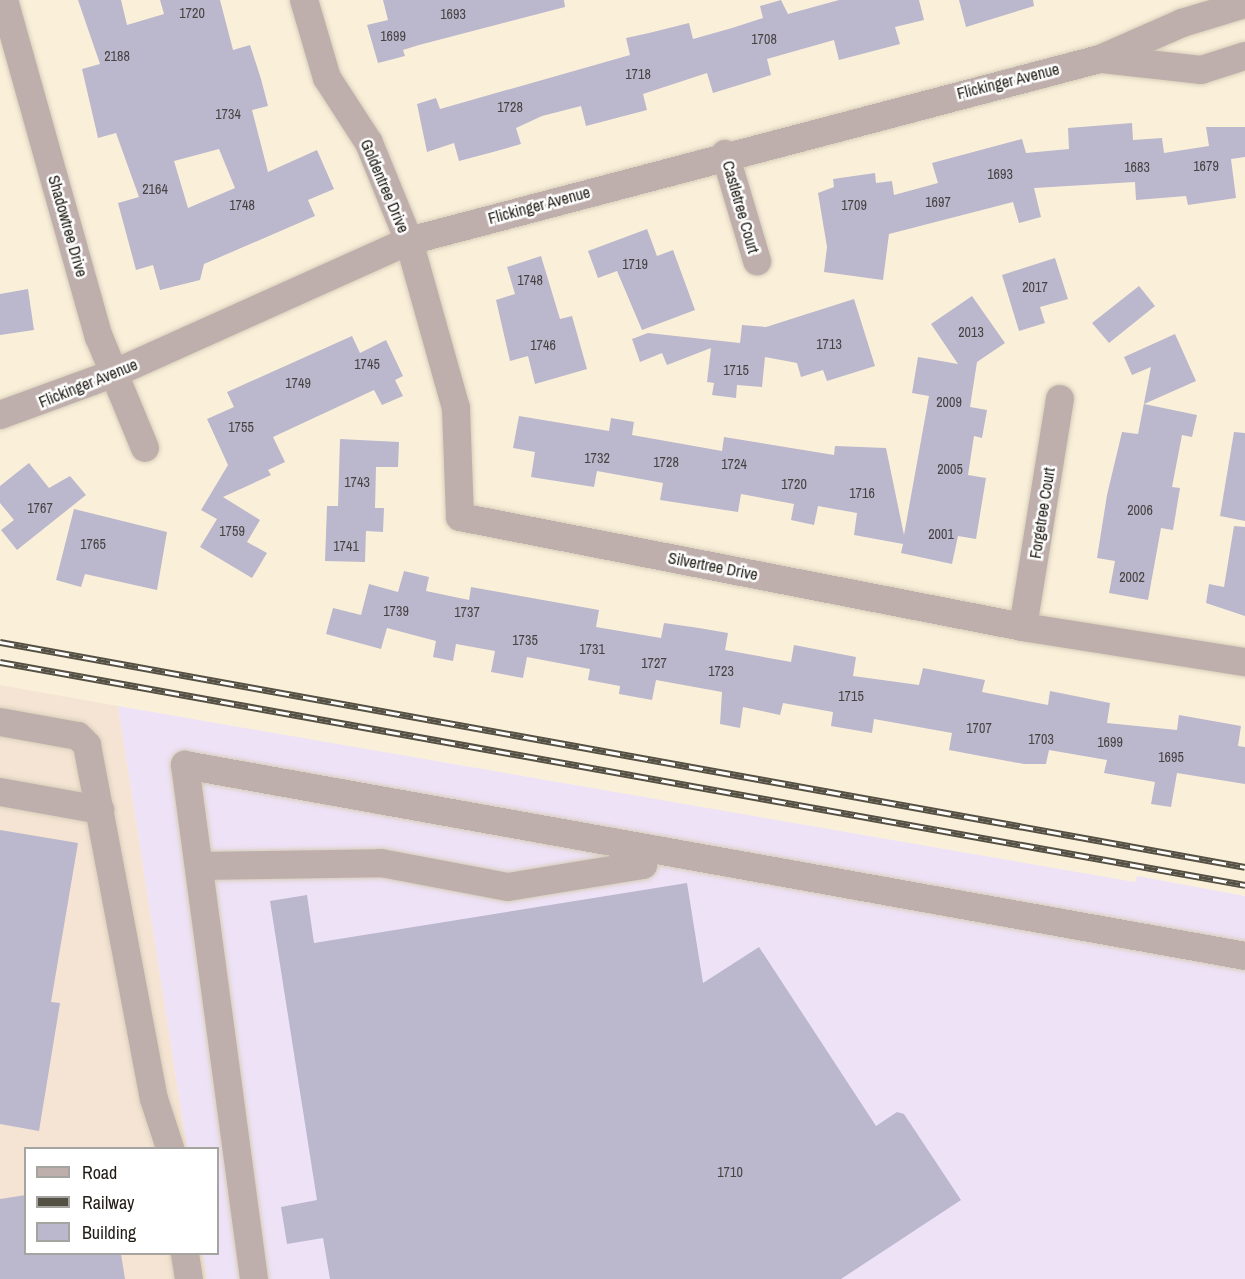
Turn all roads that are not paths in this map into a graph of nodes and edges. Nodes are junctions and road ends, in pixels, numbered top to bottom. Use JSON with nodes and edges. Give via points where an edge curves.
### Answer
{"nodes":[{"id":1,"x":4,"y":0,"type":"edge"},
{"id":2,"x":304,"y":0,"type":"edge"},
{"id":3,"x":1245,"y":4,"type":"edge"},
{"id":4,"x":1245,"y":56,"type":"edge"},
{"id":5,"x":1100,"y":59,"type":"junction"},
{"id":6,"x":725,"y":154,"type":"junction"},
{"id":7,"x":409,"y":241,"type":"junction"},
{"id":8,"x":757,"y":261,"type":"dead end"},
{"id":9,"x":115,"y":373,"type":"junction"},
{"id":10,"x":1060,"y":399,"type":"dead end"},
{"id":11,"x":0,"y":416,"type":"edge"},
{"id":12,"x":145,"y":448,"type":"dead end"},
{"id":13,"x":1023,"y":627,"type":"junction"},
{"id":14,"x":1245,"y":662,"type":"edge"},
{"id":15,"x":0,"y":722,"type":"edge"},
{"id":16,"x":0,"y":792,"type":"edge"},
{"id":17,"x":100,"y":810,"type":"junction"},
{"id":18,"x":646,"y":850,"type":"junction"},
{"id":19,"x":199,"y":866,"type":"junction"},
{"id":20,"x":1245,"y":956,"type":"edge"},
{"id":21,"x":169,"y":1147,"type":"edge"},
{"id":22,"x":185,"y":1255,"type":"edge"},
{"id":23,"x":189,"y":1279,"type":"edge"},
{"id":24,"x":254,"y":1279,"type":"edge"}],
"edges":[{"from":1,"to":9,"type":"street","name":"Shadowtree Drive","via":[[99,337]]},
{"from":2,"to":7,"type":"street","name":"Goldentree Drive","via":[[327,78],[369,143]]},
{"from":3,"to":5,"type":"street","name":"Flickinger Avenue","via":[[1182,23]]},
{"from":4,"to":5,"type":"street","name":"Flickinger Avenue","via":[[1201,70]]},
{"from":5,"to":6,"type":"street","name":"Flickinger Avenue"},
{"from":6,"to":7,"type":"street","name":"Flickinger Avenue"},
{"from":6,"to":8,"type":"street","name":"Castletree Court"},
{"from":7,"to":9,"type":"street","name":"Flickinger Avenue"},
{"from":7,"to":13,"type":"street","name":"Silvertree Drive","via":[[456,408],[460,517]]},
{"from":9,"to":11,"type":"street","name":"Flickinger Avenue"},
{"from":9,"to":12,"type":"street","name":"Shadowtree Drive"},
{"from":10,"to":13,"type":"street","name":"Forgetree Court"},
{"from":13,"to":14,"type":"street","name":"Silvertree Drive"},
{"from":15,"to":17,"type":"street","via":[[78,736],[87,745]]},
{"from":16,"to":17,"type":"street"},
{"from":17,"to":21,"type":"street","via":[[154,1099]]},
{"from":18,"to":19,"type":"street","via":[[643,866],[508,887],[381,863]]},
{"from":18,"to":19,"type":"street","via":[[185,765]]},
{"from":18,"to":20,"type":"street"},
{"from":19,"to":24,"type":"street"},
{"from":22,"to":23,"type":"street"}]}
